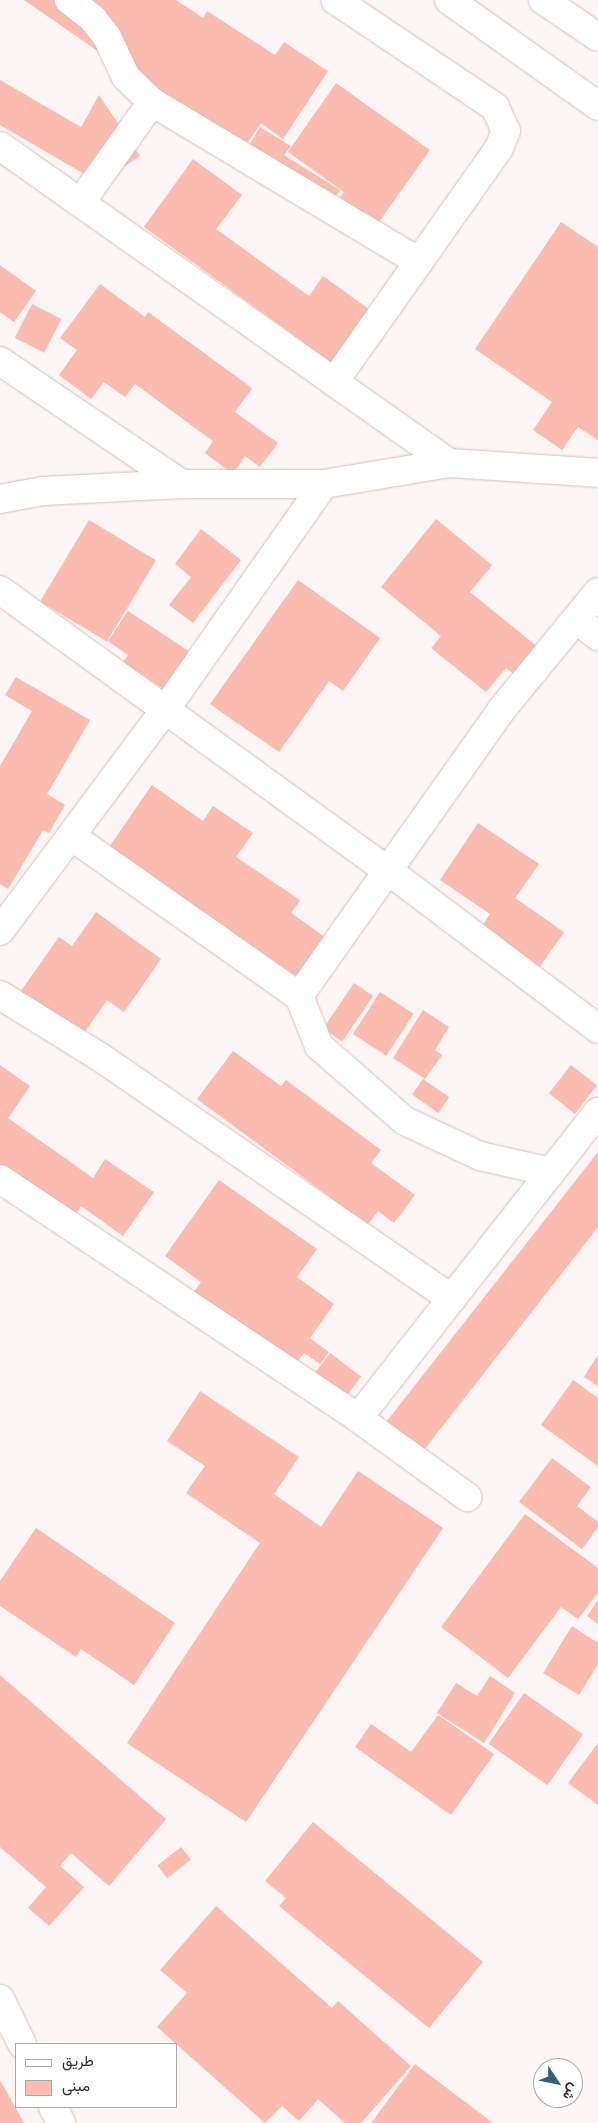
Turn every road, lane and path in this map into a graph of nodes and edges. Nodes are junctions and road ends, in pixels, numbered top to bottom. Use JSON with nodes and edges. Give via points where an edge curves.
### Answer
{"nodes":[{"id":1,"x":69,"y":0,"type":"edge"},
{"id":2,"x":335,"y":0,"type":"edge"},
{"id":3,"x":449,"y":0,"type":"edge"},
{"id":4,"x":543,"y":0,"type":"edge"},
{"id":5,"x":598,"y":37,"type":"edge"},
{"id":6,"x":152,"y":102,"type":"junction"},
{"id":7,"x":598,"y":106,"type":"edge"},
{"id":8,"x":0,"y":146,"type":"edge"},
{"id":9,"x":80,"y":203,"type":"junction"},
{"id":10,"x":419,"y":262,"type":"junction"},
{"id":11,"x":0,"y":360,"type":"edge"},
{"id":12,"x":334,"y":382,"type":"junction"},
{"id":13,"x":449,"y":463,"type":"junction"},
{"id":14,"x":598,"y":473,"type":"edge"},
{"id":15,"x":182,"y":484,"type":"junction"},
{"id":16,"x":324,"y":484,"type":"junction"},
{"id":17,"x":0,"y":499,"type":"edge"},
{"id":18,"x":0,"y":590,"type":"edge"},
{"id":19,"x":598,"y":592,"type":"edge"},
{"id":20,"x":576,"y":619,"type":"junction"},
{"id":21,"x":598,"y":636,"type":"edge"},
{"id":22,"x":165,"y":710,"type":"junction"},
{"id":23,"x":71,"y":836,"type":"junction"},
{"id":24,"x":386,"y":869,"type":"junction"},
{"id":25,"x":0,"y":931,"type":"edge"},
{"id":26,"x":0,"y":995,"type":"edge"},
{"id":27,"x":299,"y":996,"type":"junction"},
{"id":28,"x":598,"y":1029,"type":"edge"},
{"id":29,"x":598,"y":1112,"type":"edge"},
{"id":30,"x":551,"y":1172,"type":"junction"},
{"id":31,"x":4,"y":1190,"type":"edge"},
{"id":32,"x":452,"y":1298,"type":"junction"},
{"id":33,"x":358,"y":1418,"type":"junction"},
{"id":34,"x":468,"y":1497,"type":"dead end"},
{"id":35,"x":0,"y":1999,"type":"edge"},
{"id":36,"x":22,"y":2043,"type":"edge"},
{"id":37,"x":54,"y":2108,"type":"edge"},
{"id":38,"x":61,"y":2123,"type":"edge"}],
"edges":[{"from":1,"to":6,"type":"street","via":[[93,19],[107,37],[126,77]]},
{"from":2,"to":10,"type":"street","via":[[496,107],[504,124],[506,131],[499,148]]},
{"from":3,"to":7,"type":"street"},
{"from":4,"to":5,"type":"street"},
{"from":6,"to":9,"type":"street"},
{"from":6,"to":10,"type":"street"},
{"from":8,"to":9,"type":"street"},
{"from":9,"to":12,"type":"street"},
{"from":10,"to":12,"type":"street"},
{"from":11,"to":15,"type":"street"},
{"from":12,"to":13,"type":"street"},
{"from":13,"to":14,"type":"street"},
{"from":13,"to":16,"type":"street"},
{"from":15,"to":16,"type":"street"},
{"from":15,"to":17,"type":"street","via":[[42,491]]},
{"from":16,"to":22,"type":"street"},
{"from":18,"to":22,"type":"street"},
{"from":19,"to":20,"type":"street"},
{"from":20,"to":21,"type":"street"},
{"from":20,"to":24,"type":"street","via":[[502,709]]},
{"from":22,"to":23,"type":"street"},
{"from":22,"to":24,"type":"street"},
{"from":23,"to":25,"type":"street"},
{"from":23,"to":27,"type":"street"},
{"from":24,"to":27,"type":"street"},
{"from":24,"to":28,"type":"street"},
{"from":26,"to":32,"type":"street","via":[[108,1063]]},
{"from":27,"to":30,"type":"street","via":[[319,1046],[405,1121],[480,1156]]},
{"from":29,"to":30,"type":"street"},
{"from":30,"to":32,"type":"street"},
{"from":31,"to":33,"type":"street"},
{"from":32,"to":33,"type":"street"},
{"from":33,"to":34,"type":"street"},
{"from":35,"to":36,"type":"street"},
{"from":37,"to":38,"type":"street"}]}
